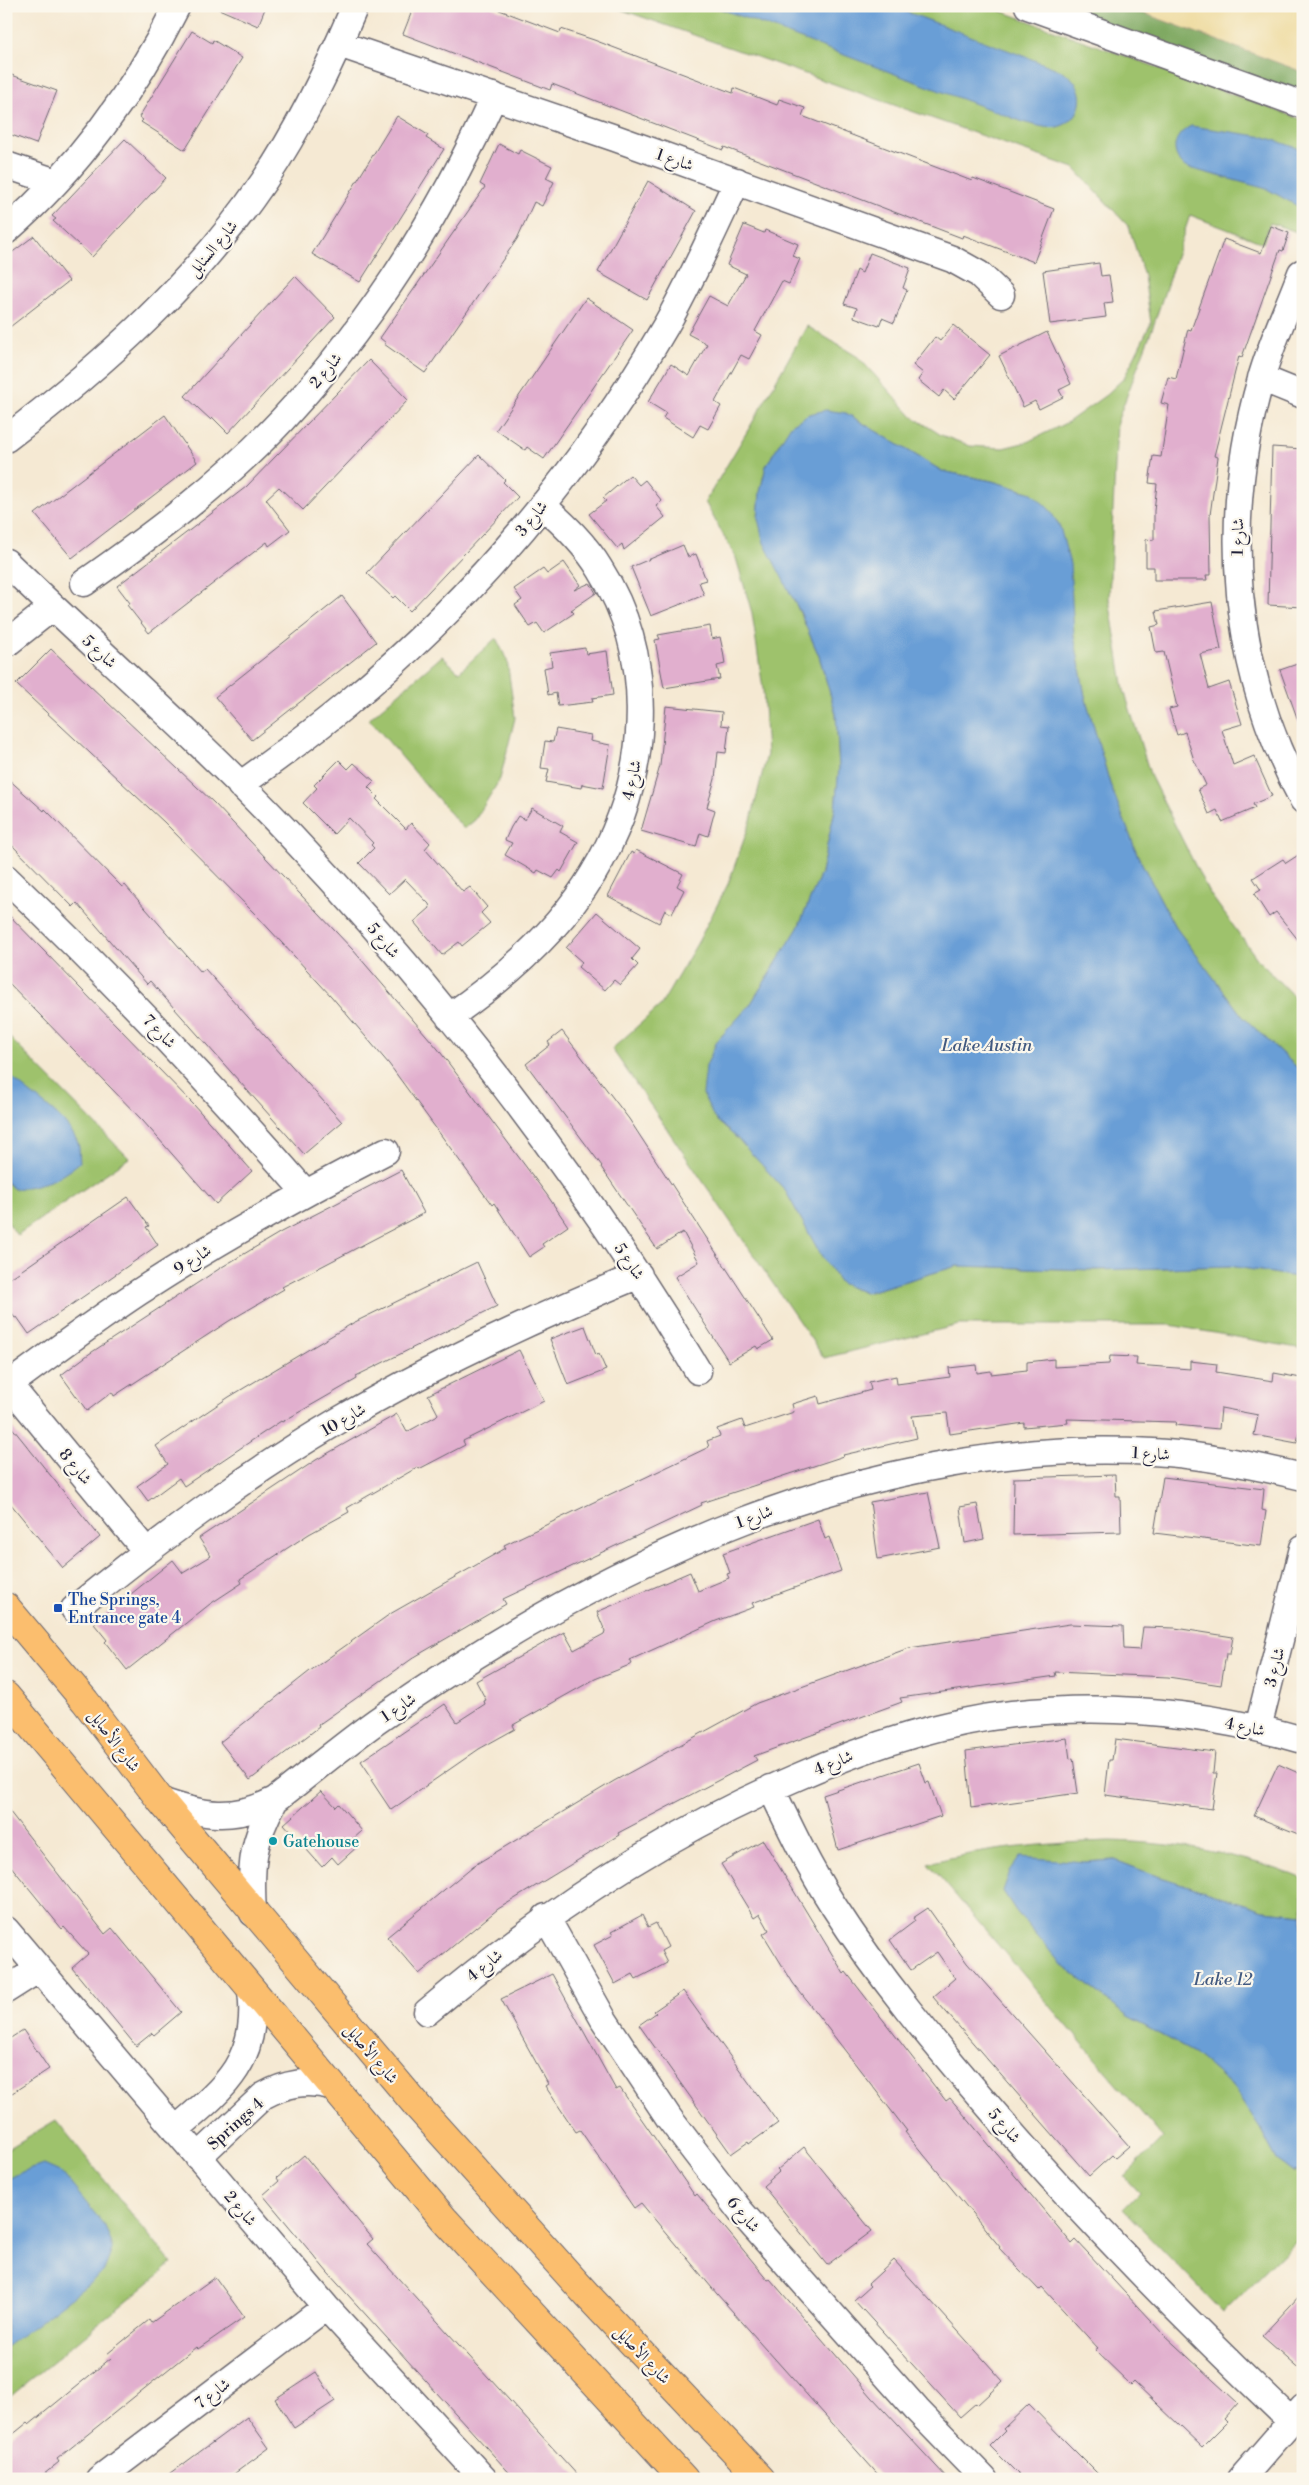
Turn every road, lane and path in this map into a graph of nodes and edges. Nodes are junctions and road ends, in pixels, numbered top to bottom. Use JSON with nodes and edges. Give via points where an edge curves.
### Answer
{"nodes":[{"id":1,"x":177,"y":6,"type":"edge"},
{"id":2,"x":355,"y":6,"type":"edge"},
{"id":3,"x":1028,"y":6,"type":"edge"},
{"id":4,"x":339,"y":44,"type":"junction"},
{"id":5,"x":494,"y":96,"type":"junction"},
{"id":6,"x":1303,"y":105,"type":"edge"},
{"id":7,"x":6,"y":164,"type":"edge"},
{"id":8,"x":737,"y":181,"type":"junction"},
{"id":9,"x":56,"y":182,"type":"junction"},
{"id":10,"x":6,"y":231,"type":"edge"},
{"id":11,"x":1301,"y":272,"type":"dead end"},
{"id":12,"x":1001,"y":296,"type":"dead end"},
{"id":13,"x":1261,"y":378,"type":"junction"},
{"id":14,"x":1303,"y":395,"type":"edge"},
{"id":15,"x":6,"y":440,"type":"edge"},
{"id":16,"x":542,"y":505,"type":"junction"},
{"id":17,"x":6,"y":562,"type":"edge"},
{"id":18,"x":84,"y":583,"type":"dead end"},
{"id":19,"x":53,"y":607,"type":"junction"},
{"id":20,"x":6,"y":644,"type":"edge"},
{"id":21,"x":240,"y":785,"type":"junction"},
{"id":22,"x":1303,"y":800,"type":"edge"},
{"id":23,"x":6,"y":878,"type":"edge"},
{"id":24,"x":449,"y":1017,"type":"junction"},
{"id":25,"x":386,"y":1151,"type":"dead end"},
{"id":26,"x":305,"y":1192,"type":"junction"},
{"id":27,"x":639,"y":1275,"type":"junction"},
{"id":28,"x":698,"y":1372,"type":"dead end"},
{"id":29,"x":8,"y":1382,"type":"edge"},
{"id":30,"x":1303,"y":1477,"type":"edge"},
{"id":31,"x":1303,"y":1548,"type":"edge"},
{"id":32,"x":146,"y":1551,"type":"junction"},
{"id":33,"x":6,"y":1607,"type":"edge"},
{"id":34,"x":74,"y":1609,"type":"dead end"},
{"id":35,"x":6,"y":1696,"type":"edge"},
{"id":36,"x":1258,"y":1728,"type":"junction"},
{"id":37,"x":1303,"y":1740,"type":"edge"},
{"id":38,"x":770,"y":1788,"type":"junction"},
{"id":39,"x":275,"y":1800,"type":"junction"},
{"id":40,"x":161,"y":1802,"type":"junction"},
{"id":41,"x":253,"y":1913,"type":"junction"},
{"id":42,"x":546,"y":1917,"type":"junction"},
{"id":43,"x":6,"y":1930,"type":"edge"},
{"id":44,"x":39,"y":1969,"type":"junction"},
{"id":45,"x":6,"y":1990,"type":"edge"},
{"id":46,"x":252,"y":1991,"type":"junction"},
{"id":47,"x":427,"y":2012,"type":"dead end"},
{"id":48,"x":237,"y":2066,"type":"junction"},
{"id":49,"x":332,"y":2086,"type":"junction"},
{"id":50,"x":262,"y":2096,"type":"junction"},
{"id":51,"x":170,"y":2124,"type":"junction"},
{"id":52,"x":198,"y":2157,"type":"junction"},
{"id":53,"x":326,"y":2307,"type":"junction"},
{"id":54,"x":1297,"y":2414,"type":"edge"},
{"id":55,"x":99,"y":2479,"type":"edge"},
{"id":56,"x":484,"y":2479,"type":"edge"},
{"id":57,"x":684,"y":2479,"type":"edge"},
{"id":58,"x":761,"y":2479,"type":"edge"},
{"id":59,"x":984,"y":2479,"type":"edge"},
{"id":60,"x":1241,"y":2479,"type":"edge"}],
"edges":[{"from":1,"to":9,"type":"street","via":[[140,72],[103,126]]},
{"from":2,"to":4,"type":"street","name":"شارع السنابل"},
{"from":3,"to":6,"type":"street"},
{"from":4,"to":5,"type":"street","name":"شارع 1"},
{"from":4,"to":15,"type":"street","name":"شارع السنابل","via":[[317,90],[265,180],[202,262],[130,336]]},
{"from":5,"to":8,"type":"street","name":"شارع 1"},
{"from":5,"to":18,"type":"street","name":"شارع 2","via":[[471,148],[416,248],[317,380],[281,421],[206,490]]},
{"from":7,"to":9,"type":"street"},
{"from":8,"to":12,"type":"street","name":"شارع 1","via":[[952,259],[980,274]]},
{"from":8,"to":16,"type":"street","name":"شارع 3","via":[[665,326],[585,452]]},
{"from":9,"to":10,"type":"street"},
{"from":11,"to":13,"type":"street","name":"شارع 1"},
{"from":13,"to":14,"type":"street"},
{"from":13,"to":22,"type":"street","name":"شارع 1","via":[[1246,440],[1238,501],[1240,598],[1256,689],[1278,751]]},
{"from":16,"to":21,"type":"street","name":"شارع 3","via":[[453,607],[398,659],[348,704]]},
{"from":16,"to":24,"type":"street","name":"شارع 4","via":[[583,545],[605,577],[626,620],[639,676],[639,735],[634,768],[625,806],[611,842],[571,905],[524,957]]},
{"from":17,"to":19,"type":"street","name":"شارع 5"},
{"from":19,"to":20,"type":"street"},
{"from":19,"to":21,"type":"street","name":"شارع 5"},
{"from":21,"to":24,"type":"street","name":"شارع 5","via":[[333,881]]},
{"from":23,"to":26,"type":"street","name":"شارع 7","via":[[185,1058]]},
{"from":24,"to":27,"type":"street","name":"شارع 5","via":[[515,1100]]},
{"from":25,"to":26,"type":"street","name":"شارع 9"},
{"from":26,"to":29,"type":"street","name":"شارع 9","via":[[138,1292]]},
{"from":27,"to":28,"type":"street","name":"شارع 5"},
{"from":27,"to":32,"type":"street","name":"شارع 10","via":[[540,1317],[408,1382],[271,1462]]},
{"from":29,"to":32,"type":"street","name":"شارع 8"},
{"from":30,"to":39,"type":"street","name":"شارع 1","via":[[1237,1462],[1154,1452],[1071,1451],[988,1457],[916,1470],[844,1486],[783,1505],[723,1527],[624,1574],[533,1623],[391,1712]]},
{"from":31,"to":36,"type":"street","name":"شارع 3"},
{"from":32,"to":34,"type":"street","name":"شارع 10"},
{"from":33,"to":40,"type":"main road","name":"شارع الأصايل","via":[[85,1701]]},
{"from":35,"to":46,"type":"main road"},
{"from":36,"to":37,"type":"street","name":"شارع 4"},
{"from":36,"to":38,"type":"street","name":"شارع 4","via":[[1176,1714],[1134,1711],[1012,1714],[878,1744]]},
{"from":38,"to":42,"type":"street","name":"شارع 4","via":[[644,1854]]},
{"from":38,"to":54,"type":"street","name":"شارع 5","via":[[800,1850],[832,1904],[874,1966],[940,2049],[1084,2214],[1218,2352]]},
{"from":39,"to":40,"type":"street","name":"شارع 1","via":[[245,1813],[228,1815],[192,1812]]},
{"from":39,"to":41,"type":"street","name":"شارع 1","via":[[259,1829],[252,1858]]},
{"from":40,"to":41,"type":"main road","name":"شارع الأصايل"},
{"from":41,"to":58,"type":"main road","name":"شارع الأصايل","via":[[419,2108],[588,2296]]},
{"from":42,"to":47,"type":"street","name":"شارع 4"},
{"from":42,"to":59,"type":"street","name":"شارع 6","via":[[604,2020],[658,2102],[741,2212],[917,2410]]},
{"from":43,"to":44,"type":"street","name":"شارع 2"},
{"from":44,"to":45,"type":"street"},
{"from":44,"to":51,"type":"street","name":"شارع 2"},
{"from":46,"to":48,"type":"street","name":"Springs 4","via":[[253,2022]]},
{"from":46,"to":49,"type":"main road"},
{"from":48,"to":50,"type":"street"},
{"from":48,"to":51,"type":"street","name":"Springs 4","via":[[224,2087]]},
{"from":49,"to":50,"type":"street","name":"Springs 4","via":[[289,2084]]},
{"from":49,"to":57,"type":"main road","via":[[444,2219]]},
{"from":50,"to":52,"type":"street","name":"Springs 4"},
{"from":51,"to":52,"type":"street","name":"شارع 2"},
{"from":52,"to":53,"type":"street","name":"شارع 2"},
{"from":53,"to":55,"type":"street","name":"شارع 7"},
{"from":53,"to":56,"type":"street","name":"شارع 2"},
{"from":54,"to":60,"type":"street"}]}
